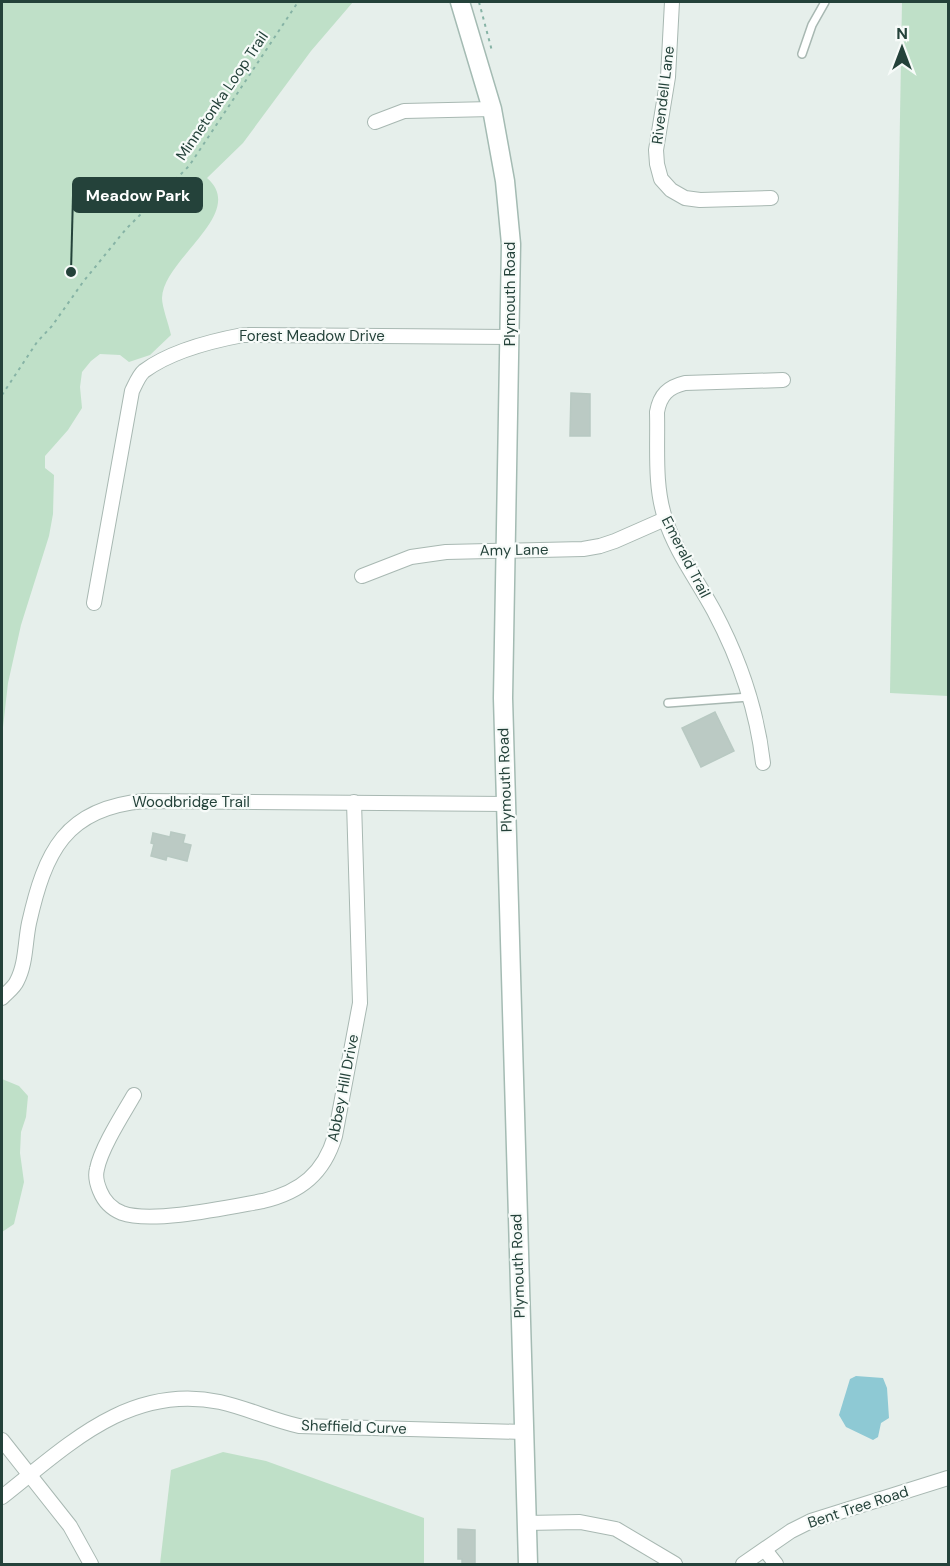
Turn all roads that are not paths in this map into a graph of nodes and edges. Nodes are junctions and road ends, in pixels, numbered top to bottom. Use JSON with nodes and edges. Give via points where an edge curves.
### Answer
{"nodes":[{"id":1,"x":460,"y":2,"type":"edge"},
{"id":2,"x":672,"y":2,"type":"edge"},
{"id":3,"x":825,"y":2,"type":"edge"},
{"id":4,"x":802,"y":54,"type":"dead end"},
{"id":5,"x":492,"y":109,"type":"junction"},
{"id":6,"x":375,"y":122,"type":"dead end"},
{"id":7,"x":771,"y":198,"type":"dead end"},
{"id":8,"x":510,"y":337,"type":"junction"},
{"id":9,"x":783,"y":380,"type":"dead end"},
{"id":10,"x":665,"y":519,"type":"junction"},
{"id":11,"x":506,"y":550,"type":"junction"},
{"id":12,"x":362,"y":576,"type":"dead end"},
{"id":13,"x":94,"y":603,"type":"dead end"},
{"id":14,"x":749,"y":697,"type":"junction"},
{"id":15,"x":668,"y":703,"type":"dead end"},
{"id":16,"x":763,"y":763,"type":"dead end"},
{"id":17,"x":354,"y":802,"type":"junction"},
{"id":18,"x":506,"y":804,"type":"junction"},
{"id":19,"x":2,"y":998,"type":"edge"},
{"id":20,"x":134,"y":1095,"type":"dead end"},
{"id":21,"x":523,"y":1432,"type":"junction"},
{"id":22,"x":2,"y":1440,"type":"edge"},
{"id":23,"x":30,"y":1475,"type":"junction"},
{"id":24,"x":948,"y":1478,"type":"edge"},
{"id":25,"x":2,"y":1497,"type":"edge"},
{"id":26,"x":526,"y":1523,"type":"junction"},
{"id":27,"x":765,"y":1550,"type":"junction"},
{"id":28,"x":91,"y":1564,"type":"edge"},
{"id":29,"x":528,"y":1564,"type":"edge"},
{"id":30,"x":675,"y":1564,"type":"edge"},
{"id":31,"x":743,"y":1564,"type":"edge"},
{"id":32,"x":776,"y":1564,"type":"edge"}],
"edges":[{"from":1,"to":5,"type":"main road","name":"Plymouth Road"},
{"from":2,"to":7,"type":"street","name":"Rivendell Lane","via":[[668,77],[656,150],[662,178],[685,198]]},
{"from":3,"to":4,"type":"lane"},
{"from":5,"to":6,"type":"street","via":[[404,111]]},
{"from":5,"to":8,"type":"main road","name":"Plymouth Road","via":[[511,244]]},
{"from":8,"to":11,"type":"main road","name":"Plymouth Road"},
{"from":8,"to":13,"type":"street","name":"Forest Meadow Drive","via":[[243,335],[185,350],[142,372],[132,391]]},
{"from":9,"to":10,"type":"street","name":"Emerald Trail","via":[[685,383],[665,392],[657,412],[659,485]]},
{"from":10,"to":11,"type":"street","name":"Amy Lane","via":[[600,546]]},
{"from":10,"to":14,"type":"street","name":"Emerald Trail","via":[[716,614]]},
{"from":11,"to":12,"type":"street","name":"Amy Lane","via":[[411,557]]},
{"from":11,"to":18,"type":"main road","name":"Plymouth Road"},
{"from":14,"to":15,"type":"lane"},
{"from":14,"to":16,"type":"street","name":"Emerald Trail"},
{"from":17,"to":18,"type":"street","name":"Woodbridge Trail"},
{"from":17,"to":19,"type":"street","name":"Woodbridge Trail","via":[[144,801],[99,810],[79,822],[48,858],[29,922],[17,983]]},
{"from":17,"to":20,"type":"street","name":"Abbey Hill Drive","via":[[360,1003],[335,1136],[330,1154],[318,1171],[294,1190],[263,1202],[163,1216],[120,1212],[101,1194],[97,1169]]},
{"from":18,"to":21,"type":"main road","name":"Plymouth Road"},
{"from":21,"to":23,"type":"street","name":"Sheffield Curve","via":[[299,1426],[219,1402],[171,1400],[133,1407],[106,1419]]},
{"from":21,"to":26,"type":"main road","name":"Plymouth Road"},
{"from":22,"to":23,"type":"street"},
{"from":23,"to":25,"type":"street","name":"Sheffield Curve"},
{"from":23,"to":28,"type":"street","via":[[70,1526]]},
{"from":24,"to":27,"type":"street","name":"Bent Tree Road","via":[[811,1521]]},
{"from":26,"to":29,"type":"main road","name":"Plymouth Road"},
{"from":26,"to":30,"type":"street","via":[[580,1522],[616,1529]]},
{"from":27,"to":31,"type":"street","name":"Bent Tree Road"},
{"from":27,"to":32,"type":"street"}]}
